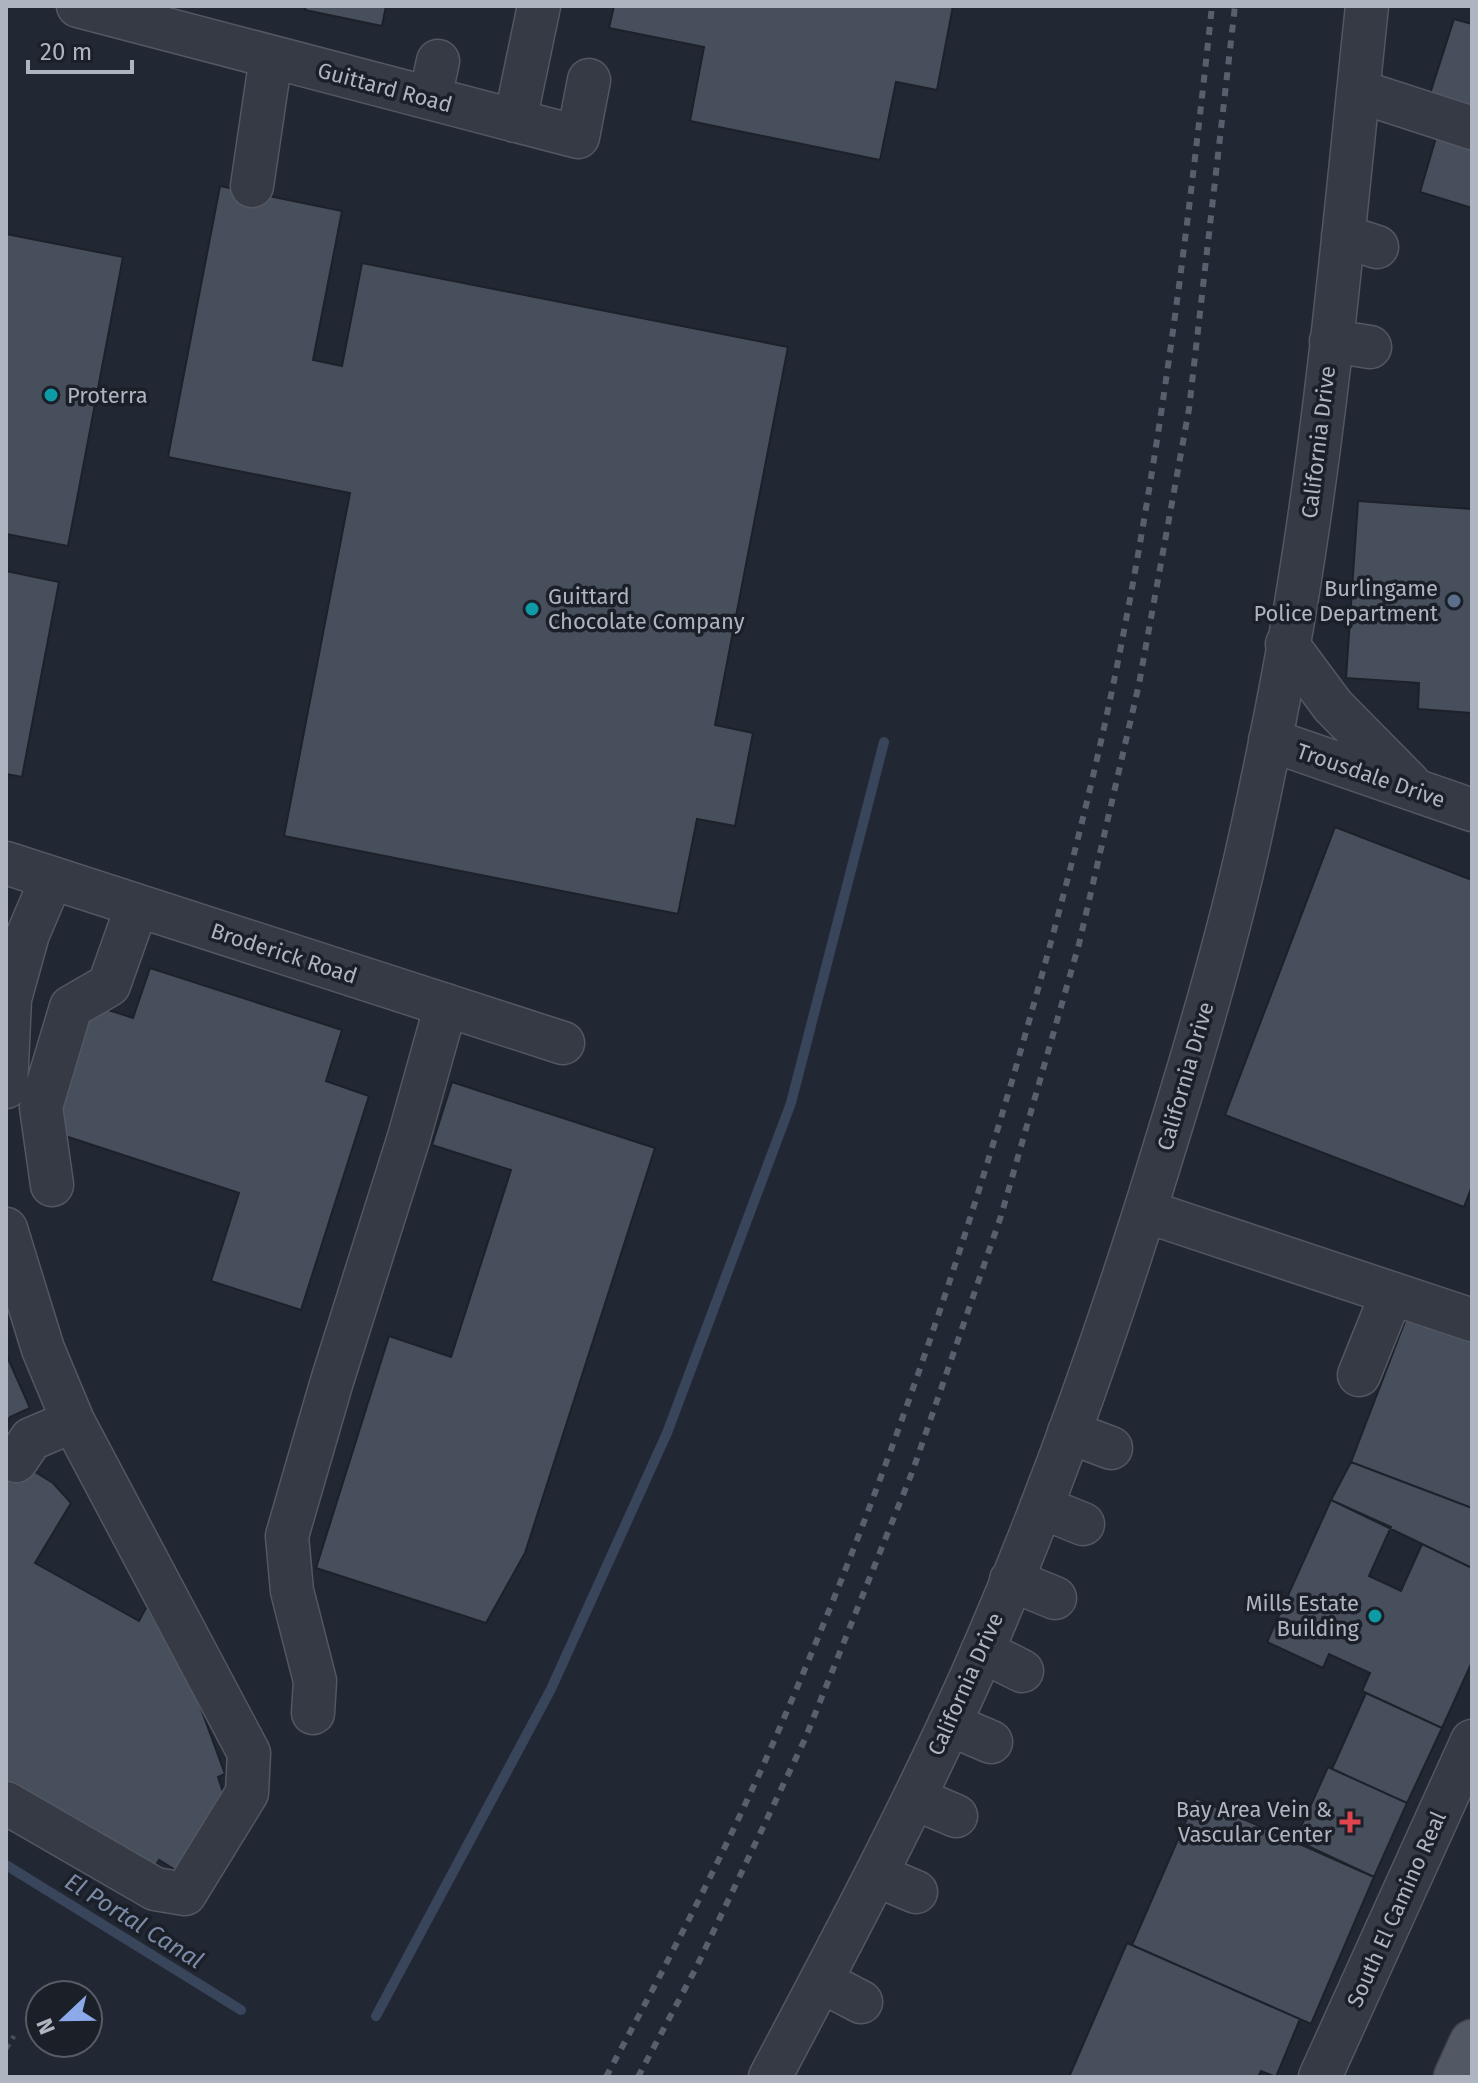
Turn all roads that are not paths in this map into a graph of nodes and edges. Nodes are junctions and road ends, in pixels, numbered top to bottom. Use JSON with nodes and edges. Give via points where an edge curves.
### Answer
{"nodes":[{"id":1,"x":78,"y":6,"type":"edge"},
{"id":2,"x":539,"y":6,"type":"edge"},
{"id":3,"x":1367,"y":6,"type":"edge"},
{"id":4,"x":164,"y":17,"type":"edge"},
{"id":5,"x":271,"y":57,"type":"junction"},
{"id":6,"x":589,"y":80,"type":"dead end"},
{"id":7,"x":1358,"y":91,"type":"junction"},
{"id":8,"x":534,"y":126,"type":"junction"},
{"id":9,"x":1472,"y":128,"type":"edge"},
{"id":10,"x":252,"y":186,"type":"dead end"},
{"id":11,"x":1287,"y":644,"type":"junction"},
{"id":12,"x":1270,"y":740,"type":"junction"},
{"id":13,"x":1415,"y":790,"type":"junction"},
{"id":14,"x":1472,"y":810,"type":"edge"},
{"id":15,"x":6,"y":863,"type":"edge"},
{"id":16,"x":52,"y":878,"type":"junction"},
{"id":17,"x":137,"y":906,"type":"junction"},
{"id":18,"x":446,"y":1005,"type":"junction"},
{"id":19,"x":563,"y":1043,"type":"dead end"},
{"id":20,"x":6,"y":1087,"type":"edge"},
{"id":21,"x":52,"y":1185,"type":"dead end"},
{"id":22,"x":1145,"y":1211,"type":"junction"},
{"id":23,"x":6,"y":1229,"type":"edge"},
{"id":24,"x":1392,"y":1293,"type":"junction"},
{"id":25,"x":1472,"y":1320,"type":"edge"},
{"id":26,"x":1359,"y":1375,"type":"dead end"},
{"id":27,"x":73,"y":1421,"type":"junction"},
{"id":28,"x":1069,"y":1432,"type":"junction"},
{"id":29,"x":1111,"y":1448,"type":"dead end"},
{"id":30,"x":16,"y":1461,"type":"dead end"},
{"id":31,"x":1041,"y":1507,"type":"junction"},
{"id":32,"x":1083,"y":1524,"type":"dead end"},
{"id":33,"x":1011,"y":1580,"type":"junction"},
{"id":34,"x":1055,"y":1598,"type":"dead end"},
{"id":35,"x":982,"y":1651,"type":"junction"},
{"id":36,"x":1022,"y":1671,"type":"dead end"},
{"id":37,"x":313,"y":1713,"type":"dead end"},
{"id":38,"x":949,"y":1724,"type":"junction"},
{"id":39,"x":1472,"y":1741,"type":"edge"},
{"id":40,"x":991,"y":1742,"type":"dead end"},
{"id":41,"x":914,"y":1798,"type":"junction"},
{"id":42,"x":6,"y":1803,"type":"edge"},
{"id":43,"x":956,"y":1816,"type":"dead end"},
{"id":44,"x":876,"y":1875,"type":"junction"},
{"id":45,"x":916,"y":1892,"type":"dead end"},
{"id":46,"x":821,"y":1981,"type":"junction"},
{"id":47,"x":861,"y":2002,"type":"dead end"},
{"id":48,"x":1472,"y":2042,"type":"edge"},
{"id":49,"x":770,"y":2077,"type":"edge"},
{"id":50,"x":1320,"y":2077,"type":"edge"},
{"id":51,"x":1456,"y":2077,"type":"edge"}],
"edges":[{"from":1,"to":4,"type":"street","name":"Guittard Road"},
{"from":2,"to":8,"type":"street"},
{"from":3,"to":7,"type":"street","name":"California Drive"},
{"from":4,"to":5,"type":"street","name":"Guittard Road","via":[[201,56]]},
{"from":5,"to":8,"type":"street","name":"Guittard Road","via":[[434,79]]},
{"from":5,"to":10,"type":"street"},
{"from":6,"to":8,"type":"street","via":[[578,137]]},
{"from":7,"to":9,"type":"street"},
{"from":7,"to":11,"type":"street","name":"California Drive","via":[[1360,242],[1350,344]]},
{"from":11,"to":12,"type":"street","name":"California Drive"},
{"from":11,"to":13,"type":"street","via":[[1333,706]]},
{"from":12,"to":13,"type":"street","name":"Trousdale Drive"},
{"from":12,"to":22,"type":"street","name":"California Drive","via":[[1195,1047]]},
{"from":13,"to":14,"type":"street","name":"Trousdale Drive"},
{"from":15,"to":16,"type":"street","name":"Broderick Road"},
{"from":16,"to":17,"type":"street","name":"Broderick Road"},
{"from":16,"to":20,"type":"street","via":[[28,934],[10,999]]},
{"from":17,"to":18,"type":"street","name":"Broderick Road"},
{"from":17,"to":21,"type":"street","via":[[109,985],[71,1007],[41,1107]]},
{"from":18,"to":19,"type":"street","name":"Broderick Road"},
{"from":18,"to":37,"type":"street","via":[[287,1536],[292,1591],[315,1681]]},
{"from":22,"to":24,"type":"street"},
{"from":22,"to":28,"type":"street","name":"California Drive"},
{"from":23,"to":27,"type":"street","via":[[43,1349]]},
{"from":24,"to":25,"type":"street"},
{"from":24,"to":26,"type":"street"},
{"from":27,"to":30,"type":"street","via":[[31,1439]]},
{"from":27,"to":42,"type":"street","via":[[249,1753],[247,1793],[185,1894],[155,1889]]},
{"from":28,"to":29,"type":"street"},
{"from":28,"to":31,"type":"street","name":"California Drive"},
{"from":31,"to":32,"type":"street"},
{"from":31,"to":33,"type":"street","name":"California Drive"},
{"from":33,"to":34,"type":"street"},
{"from":33,"to":35,"type":"street","name":"California Drive"},
{"from":35,"to":36,"type":"street"},
{"from":35,"to":38,"type":"street","name":"California Drive"},
{"from":38,"to":40,"type":"street"},
{"from":38,"to":41,"type":"street","name":"California Drive"},
{"from":39,"to":50,"type":"street","name":"South El Camino Real"},
{"from":41,"to":43,"type":"street"},
{"from":41,"to":44,"type":"street","name":"California Drive"},
{"from":44,"to":45,"type":"street"},
{"from":44,"to":46,"type":"street","name":"California Drive"},
{"from":46,"to":47,"type":"street"},
{"from":46,"to":49,"type":"street","name":"California Drive"},
{"from":48,"to":51,"type":"main road"}]}
